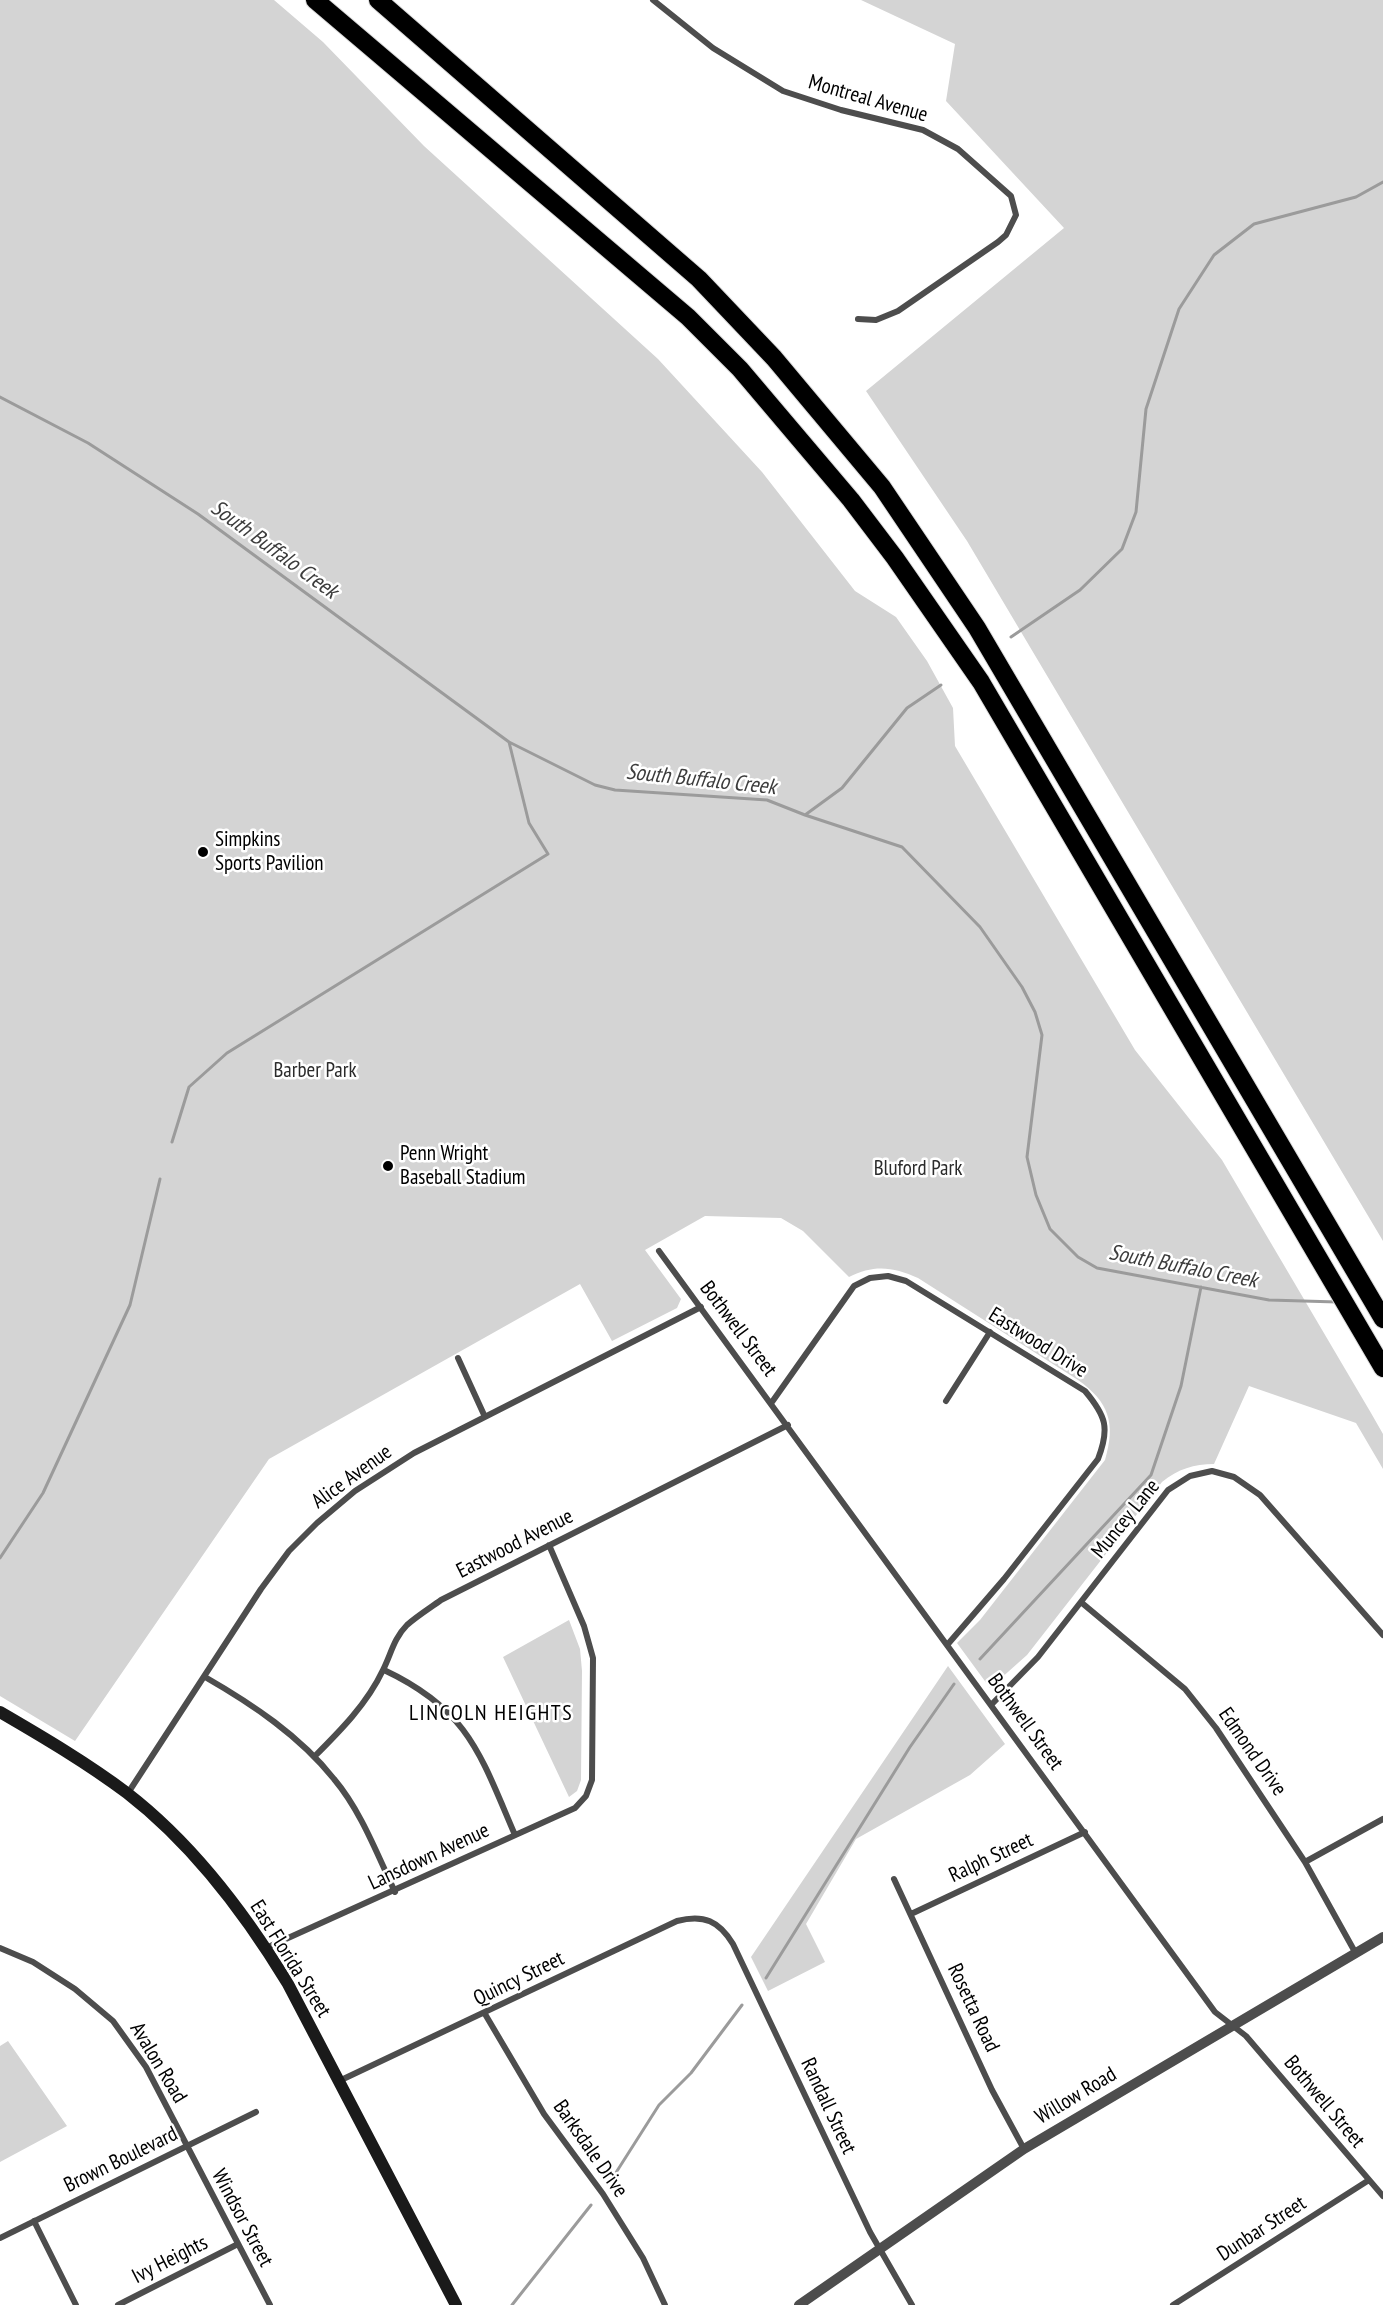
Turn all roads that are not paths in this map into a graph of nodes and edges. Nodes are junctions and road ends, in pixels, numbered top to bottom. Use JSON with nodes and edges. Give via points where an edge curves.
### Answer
{"nodes":[{"id":1,"x":315,"y":0,"type":"edge"},
{"id":2,"x":378,"y":0,"type":"edge"},
{"id":3,"x":652,"y":0,"type":"edge"},
{"id":4,"x":858,"y":320,"type":"dead end"},
{"id":5,"x":659,"y":1251,"type":"dead end"},
{"id":6,"x":701,"y":1307,"type":"junction"},
{"id":7,"x":1383,"y":1319,"type":"edge"},
{"id":8,"x":990,"y":1332,"type":"junction"},
{"id":9,"x":458,"y":1358,"type":"dead end"},
{"id":10,"x":1379,"y":1362,"type":"edge"},
{"id":11,"x":946,"y":1401,"type":"dead end"},
{"id":12,"x":772,"y":1402,"type":"junction"},
{"id":13,"x":484,"y":1417,"type":"junction"},
{"id":14,"x":788,"y":1425,"type":"junction"},
{"id":15,"x":549,"y":1545,"type":"junction"},
{"id":16,"x":1082,"y":1602,"type":"junction"},
{"id":17,"x":1383,"y":1635,"type":"edge"},
{"id":18,"x":948,"y":1644,"type":"junction"},
{"id":19,"x":384,"y":1670,"type":"junction"},
{"id":20,"x":206,"y":1677,"type":"junction"},
{"id":21,"x":992,"y":1704,"type":"junction"},
{"id":22,"x":0,"y":1712,"type":"edge"},
{"id":23,"x":314,"y":1757,"type":"junction"},
{"id":24,"x":127,"y":1794,"type":"junction"},
{"id":25,"x":1383,"y":1819,"type":"edge"},
{"id":26,"x":1085,"y":1832,"type":"junction"},
{"id":27,"x":514,"y":1835,"type":"junction"},
{"id":28,"x":1305,"y":1862,"type":"junction"},
{"id":29,"x":894,"y":1879,"type":"dead end"},
{"id":30,"x":395,"y":1892,"type":"junction"},
{"id":31,"x":911,"y":1914,"type":"junction"},
{"id":32,"x":715,"y":1922,"type":"joint"},
{"id":33,"x":1383,"y":1937,"type":"edge"},
{"id":34,"x":0,"y":1948,"type":"edge"},
{"id":35,"x":266,"y":1948,"type":"junction"},
{"id":36,"x":1355,"y":1952,"type":"junction"},
{"id":37,"x":485,"y":2013,"type":"junction"},
{"id":38,"x":1232,"y":2025,"type":"junction"},
{"id":39,"x":338,"y":2082,"type":"junction"},
{"id":40,"x":256,"y":2112,"type":"dead end"},
{"id":41,"x":186,"y":2146,"type":"junction"},
{"id":42,"x":1024,"y":2149,"type":"junction"},
{"id":43,"x":1369,"y":2180,"type":"junction"},
{"id":44,"x":1383,"y":2196,"type":"edge"},
{"id":45,"x":34,"y":2221,"type":"junction"},
{"id":46,"x":0,"y":2238,"type":"edge"},
{"id":47,"x":238,"y":2244,"type":"junction"},
{"id":48,"x":879,"y":2249,"type":"junction"},
{"id":49,"x":76,"y":2305,"type":"edge"},
{"id":50,"x":118,"y":2305,"type":"edge"},
{"id":51,"x":270,"y":2305,"type":"edge"},
{"id":52,"x":456,"y":2305,"type":"edge"},
{"id":53,"x":665,"y":2305,"type":"edge"},
{"id":54,"x":799,"y":2305,"type":"edge"},
{"id":55,"x":912,"y":2305,"type":"edge"},
{"id":56,"x":1173,"y":2305,"type":"edge"}],
"edges":[{"from":1,"to":10,"type":"highway","via":[[688,317],[740,369],[851,500],[981,682]]},
{"from":2,"to":7,"type":"highway","via":[[699,279],[774,358],[882,487],[978,628]]},
{"from":3,"to":4,"type":"street","name":"Montreal Avenue","via":[[713,48],[783,91],[923,130],[958,149],[1011,196],[1016,215],[998,242],[898,311],[876,320]]},
{"from":5,"to":6,"type":"street","name":"Bothwell Street"},
{"from":6,"to":12,"type":"street","name":"Bothwell Street"},
{"from":6,"to":13,"type":"street","name":"Alice Avenue"},
{"from":8,"to":11,"type":"street"},
{"from":8,"to":12,"type":"street","name":"Eastwood Drive","via":[[906,1281],[888,1276],[870,1278],[854,1286]]},
{"from":8,"to":18,"type":"street","name":"Eastwood Drive","via":[[1084,1391],[1098,1406],[1106,1439],[1098,1459]]},
{"from":9,"to":13,"type":"street"},
{"from":12,"to":14,"type":"street","name":"Bothwell Street"},
{"from":13,"to":20,"type":"street","name":"Alice Avenue","via":[[414,1453],[355,1491],[317,1523],[289,1551]]},
{"from":14,"to":15,"type":"street","name":"Eastwood Avenue"},
{"from":14,"to":18,"type":"street","name":"Bothwell Street"},
{"from":15,"to":19,"type":"street","name":"Eastwood Avenue","via":[[441,1600],[406,1626],[392,1646]]},
{"from":15,"to":27,"type":"street","name":"Lansdown Avenue","via":[[584,1626],[593,1658],[592,1780],[586,1796],[575,1808]]},
{"from":16,"to":17,"type":"street","name":"Muncey Lane","via":[[1168,1490],[1190,1476],[1212,1471],[1234,1477],[1260,1495]]},
{"from":16,"to":21,"type":"street","name":"Muncey Lane","via":[[1038,1657]]},
{"from":16,"to":28,"type":"street","name":"Edmond Drive","via":[[1185,1689],[1216,1728]]},
{"from":18,"to":21,"type":"street","name":"Bothwell Street"},
{"from":19,"to":23,"type":"street","name":"Eastwood Avenue","via":[[344,1728]]},
{"from":19,"to":27,"type":"street","via":[[416,1685],[464,1728]]},
{"from":20,"to":23,"type":"street","via":[[275,1722]]},
{"from":20,"to":24,"type":"street","name":"Alice Avenue"},
{"from":21,"to":26,"type":"street","name":"Bothwell Street"},
{"from":22,"to":24,"type":"main road","name":"East Florida Street","via":[[63,1749]]},
{"from":23,"to":30,"type":"street","via":[[335,1779],[356,1812]]},
{"from":24,"to":35,"type":"main road","name":"East Florida Street","via":[[176,1837],[218,1883]]},
{"from":25,"to":28,"type":"street"},
{"from":26,"to":31,"type":"street","name":"Ralph Street"},
{"from":26,"to":38,"type":"street","name":"Bothwell Street","via":[[1215,2012]]},
{"from":27,"to":30,"type":"street","name":"Lansdown Avenue"},
{"from":28,"to":36,"type":"street","name":"Edmond Drive"},
{"from":29,"to":31,"type":"street","name":"Rosetta Road"},
{"from":30,"to":35,"type":"street","name":"Lansdown Avenue"},
{"from":31,"to":42,"type":"street","name":"Rosetta Road","via":[[992,2090]]},
{"from":32,"to":37,"type":"street","name":"Quincy Street","via":[[702,1917],[677,1921]]},
{"from":32,"to":48,"type":"street","name":"Randall Street","via":[[733,1944]]},
{"from":33,"to":36,"type":"street","name":"Willow Road"},
{"from":34,"to":41,"type":"street","name":"Avalon Road","via":[[33,1962],[75,1989],[113,2022],[146,2067]]},
{"from":35,"to":39,"type":"main road","name":"East Florida Street"},
{"from":36,"to":38,"type":"street","name":"Willow Road"},
{"from":37,"to":39,"type":"street","name":"Quincy Street"},
{"from":37,"to":53,"type":"street","name":"Barksdale Drive","via":[[544,2114],[638,2249]]},
{"from":38,"to":42,"type":"street","name":"Willow Road"},
{"from":38,"to":43,"type":"street","name":"Bothwell Street","via":[[1246,2036]]},
{"from":39,"to":52,"type":"main road","name":"East Florida Street"},
{"from":40,"to":41,"type":"street","name":"Brown Boulevard"},
{"from":41,"to":45,"type":"street","name":"Brown Boulevard"},
{"from":41,"to":47,"type":"street","name":"Windsor Street"},
{"from":42,"to":48,"type":"street","name":"Willow Road"},
{"from":43,"to":44,"type":"street","name":"Bothwell Street"},
{"from":43,"to":56,"type":"street","name":"Dunbar Street"},
{"from":45,"to":46,"type":"street","name":"Brown Boulevard"},
{"from":45,"to":49,"type":"street"},
{"from":47,"to":50,"type":"street","name":"Ivy Heights"},
{"from":47,"to":51,"type":"street","name":"Windsor Street"},
{"from":48,"to":54,"type":"street","name":"Willow Road"},
{"from":48,"to":55,"type":"street","name":"Randall Street"}]}
